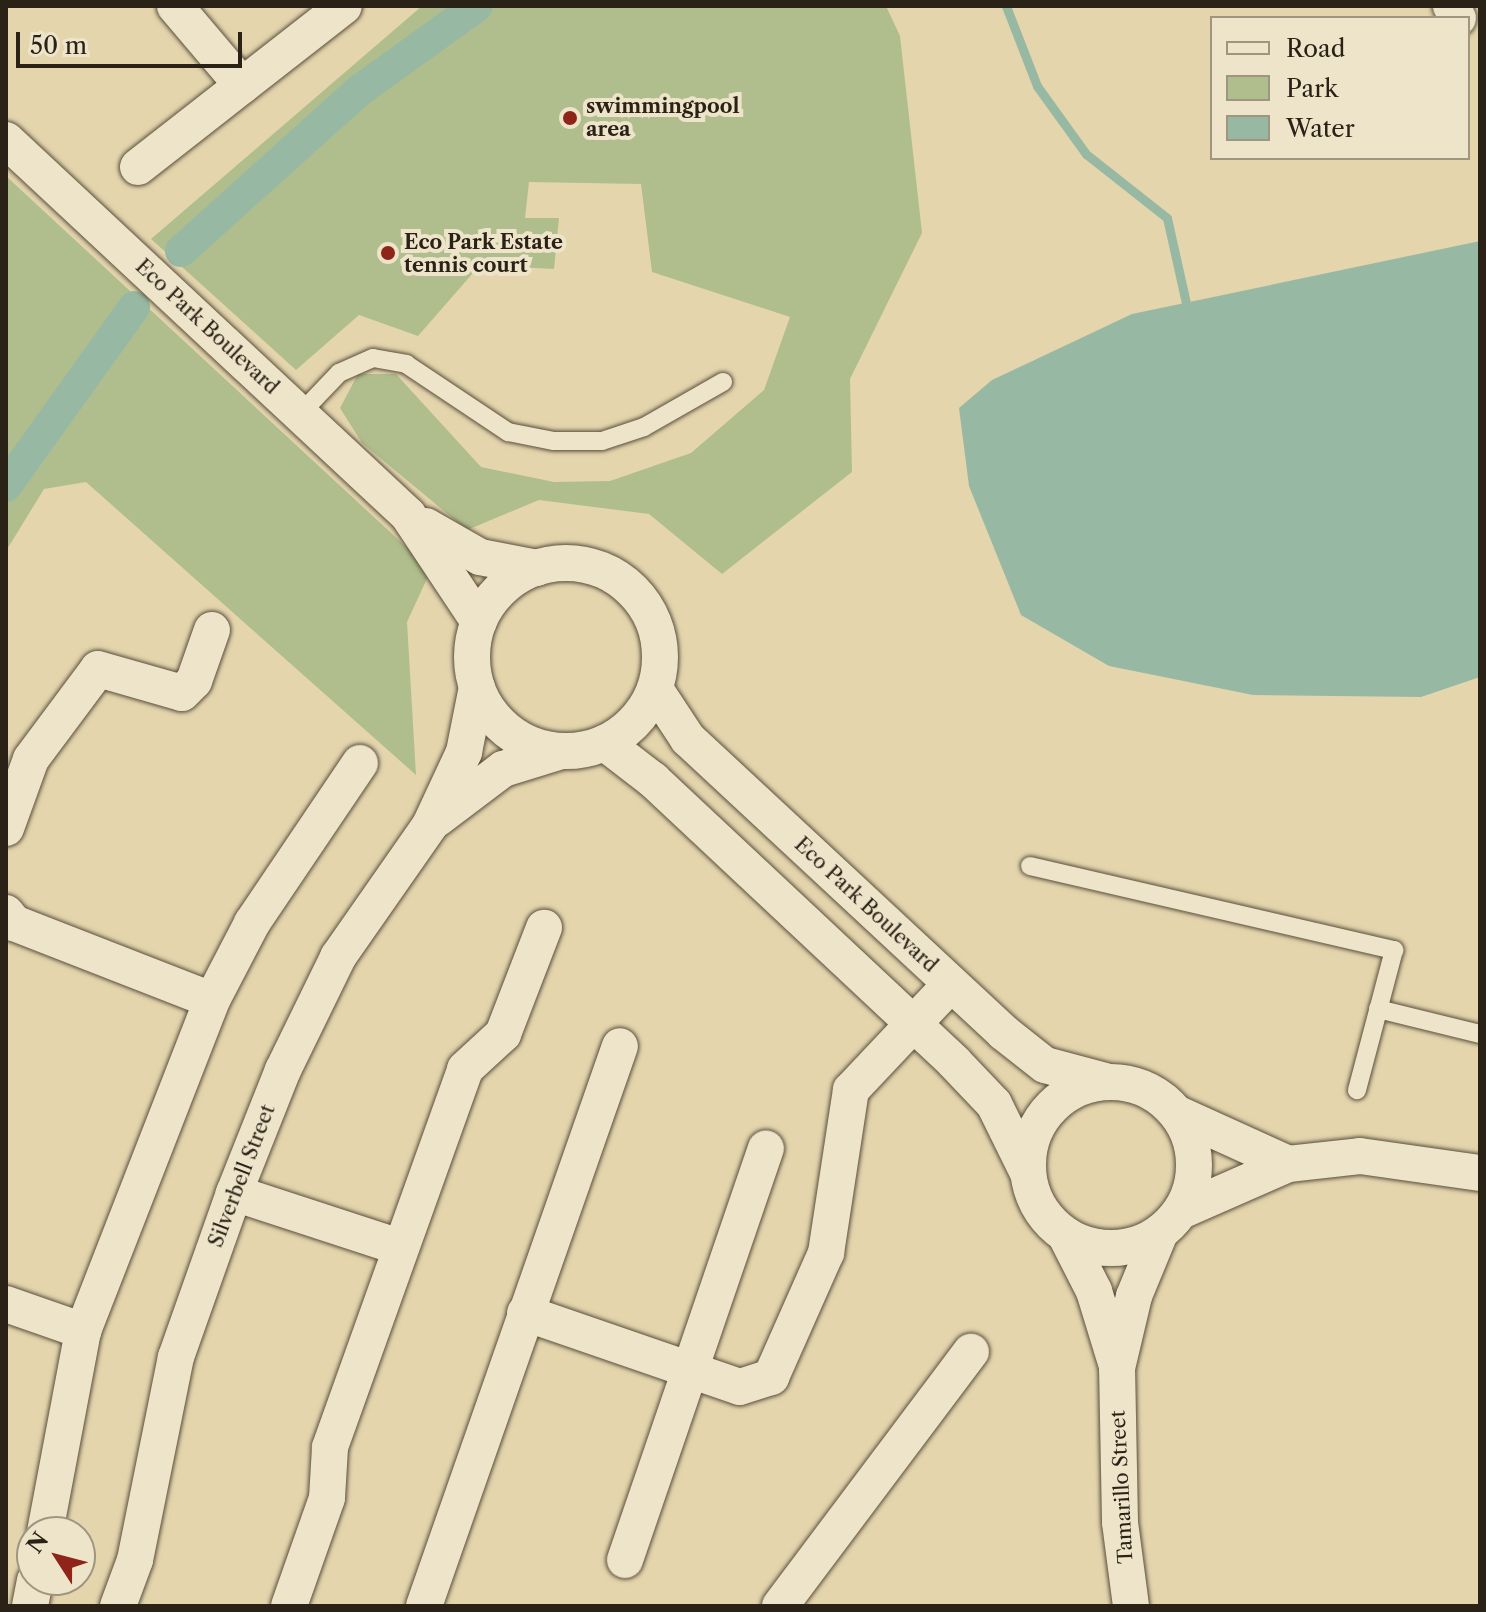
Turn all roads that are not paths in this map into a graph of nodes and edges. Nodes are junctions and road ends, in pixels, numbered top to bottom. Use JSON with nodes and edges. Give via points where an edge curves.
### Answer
{"nodes":[{"id":1,"x":175,"y":6,"type":"edge"},
{"id":2,"x":344,"y":6,"type":"edge"},
{"id":3,"x":242,"y":85,"type":"junction"},
{"id":4,"x":6,"y":140,"type":"edge"},
{"id":5,"x":138,"y":167,"type":"dead end"},
{"id":6,"x":723,"y":382,"type":"dead end"},
{"id":7,"x":300,"y":414,"type":"junction"},
{"id":8,"x":408,"y":515,"type":"junction"},
{"id":9,"x":537,"y":568,"type":"junction"},
{"id":10,"x":479,"y":622,"type":"junction"},
{"id":11,"x":212,"y":630,"type":"dead end"},
{"id":12,"x":477,"y":687,"type":"junction"},
{"id":13,"x":655,"y":689,"type":"junction"},
{"id":14,"x":605,"y":743,"type":"junction"},
{"id":15,"x":561,"y":751,"type":"junction"},
{"id":16,"x":360,"y":763,"type":"dead end"},
{"id":17,"x":430,"y":825,"type":"junction"},
{"id":18,"x":6,"y":828,"type":"edge"},
{"id":19,"x":1030,"y":866,"type":"dead end"},
{"id":20,"x":9,"y":927,"type":"edge"},
{"id":21,"x":544,"y":928,"type":"dead end"},
{"id":22,"x":950,"y":985,"type":"junction"},
{"id":23,"x":212,"y":1000,"type":"junction"},
{"id":24,"x":1378,"y":1009,"type":"junction"},
{"id":25,"x":915,"y":1025,"type":"junction"},
{"id":26,"x":1480,"y":1034,"type":"edge"},
{"id":27,"x":620,"y":1046,"type":"dead end"},
{"id":28,"x":1105,"y":1081,"type":"junction"},
{"id":29,"x":1357,"y":1090,"type":"dead end"},
{"id":30,"x":1178,"y":1114,"type":"junction"},
{"id":31,"x":766,"y":1149,"type":"dead end"},
{"id":32,"x":1288,"y":1164,"type":"junction"},
{"id":33,"x":1027,"y":1171,"type":"junction"},
{"id":34,"x":1480,"y":1173,"type":"edge"},
{"id":35,"x":234,"y":1193,"type":"junction"},
{"id":36,"x":1171,"y":1222,"type":"junction"},
{"id":37,"x":1066,"y":1236,"type":"junction"},
{"id":38,"x":399,"y":1247,"type":"junction"},
{"id":39,"x":6,"y":1304,"type":"edge"},
{"id":40,"x":525,"y":1313,"type":"junction"},
{"id":41,"x":83,"y":1331,"type":"junction"},
{"id":42,"x":971,"y":1352,"type":"dead end"},
{"id":43,"x":688,"y":1367,"type":"junction"},
{"id":44,"x":1117,"y":1368,"type":"junction"},
{"id":45,"x":48,"y":1516,"type":"edge"},
{"id":46,"x":135,"y":1560,"type":"junction"},
{"id":47,"x":625,"y":1560,"type":"dead end"},
{"id":48,"x":118,"y":1606,"type":"edge"},
{"id":49,"x":143,"y":1606,"type":"edge"},
{"id":50,"x":289,"y":1606,"type":"edge"},
{"id":51,"x":424,"y":1606,"type":"edge"},
{"id":52,"x":780,"y":1606,"type":"edge"},
{"id":53,"x":1131,"y":1606,"type":"edge"}],
"edges":[{"from":1,"to":3,"type":"street"},
{"from":2,"to":3,"type":"street"},
{"from":3,"to":5,"type":"street"},
{"from":4,"to":7,"type":"street","name":"Eco Park Boulevard"},
{"from":6,"to":7,"type":"lane","via":[[644,427],[602,441],[554,441],[508,432],[406,364],[373,358],[339,373]]},
{"from":7,"to":8,"type":"street","name":"Eco Park Boulevard"},
{"from":8,"to":9,"type":"street","name":"Eco Park Boulevard","via":[[480,557]]},
{"from":8,"to":10,"type":"street","name":"Eco Park Boulevard"},
{"from":9,"to":10,"type":"street","via":[[513,580]]},
{"from":9,"to":13,"type":"street","via":[[596,567],[633,592],[657,630]]},
{"from":10,"to":12,"type":"street","via":[[472,654]]},
{"from":11,"to":18,"type":"street","via":[[194,681],[182,693],[98,669],[31,759]]},
{"from":12,"to":15,"type":"street","via":[[509,732]]},
{"from":12,"to":17,"type":"street","name":"Silverbell Street","via":[[470,734]]},
{"from":13,"to":14,"type":"street","via":[[635,721]]},
{"from":13,"to":22,"type":"street","name":"Eco Park Boulevard","via":[[688,739]]},
{"from":14,"to":15,"type":"street"},
{"from":14,"to":25,"type":"street","via":[[653,780]]},
{"from":15,"to":17,"type":"street","name":"Silverbell Street","via":[[503,769]]},
{"from":16,"to":23,"type":"street","via":[[252,923]]},
{"from":17,"to":35,"type":"street","name":"Silverbell Street","via":[[338,957],[283,1070]]},
{"from":19,"to":24,"type":"lane","via":[[1394,950]]},
{"from":20,"to":23,"type":"street"},
{"from":21,"to":38,"type":"street","via":[[503,1034],[465,1069]]},
{"from":22,"to":25,"type":"street"},
{"from":22,"to":28,"type":"street","name":"Eco Park Boulevard","via":[[1045,1065]]},
{"from":23,"to":41,"type":"street"},
{"from":24,"to":26,"type":"lane"},
{"from":24,"to":29,"type":"lane"},
{"from":25,"to":33,"type":"street","via":[[994,1104]]},
{"from":25,"to":43,"type":"street","via":[[851,1090],[829,1244],[771,1377],[740,1387]]},
{"from":27,"to":40,"type":"street"},
{"from":28,"to":30,"type":"street","via":[[1133,1084]]},
{"from":28,"to":33,"type":"street","via":[[1074,1090],[1048,1110],[1031,1138]]},
{"from":30,"to":32,"type":"street"},
{"from":30,"to":36,"type":"street","via":[[1195,1162]]},
{"from":31,"to":43,"type":"street"},
{"from":32,"to":34,"type":"street","via":[[1360,1156]]},
{"from":32,"to":36,"type":"street"},
{"from":33,"to":37,"type":"street","via":[[1039,1208]]},
{"from":35,"to":38,"type":"street"},
{"from":35,"to":46,"type":"street","name":"Silverbell Street","via":[[176,1357]]},
{"from":36,"to":37,"type":"street","via":[[1113,1249]]},
{"from":36,"to":44,"type":"street","name":"Tamarillo Street","via":[[1134,1296]]},
{"from":37,"to":44,"type":"street","name":"Tamarillo Street","via":[[1094,1291]]},
{"from":38,"to":50,"type":"street","via":[[330,1447],[327,1498]]},
{"from":39,"to":41,"type":"street"},
{"from":40,"to":43,"type":"street"},
{"from":40,"to":51,"type":"street"},
{"from":41,"to":45,"type":"street"},
{"from":42,"to":52,"type":"street"},
{"from":43,"to":47,"type":"street"},
{"from":44,"to":53,"type":"street","name":"Tamarillo Street","via":[[1120,1522]]},
{"from":46,"to":48,"type":"street","name":"Silverbell Street"},
{"from":46,"to":49,"type":"street","name":"Silverbell Street"}]}
